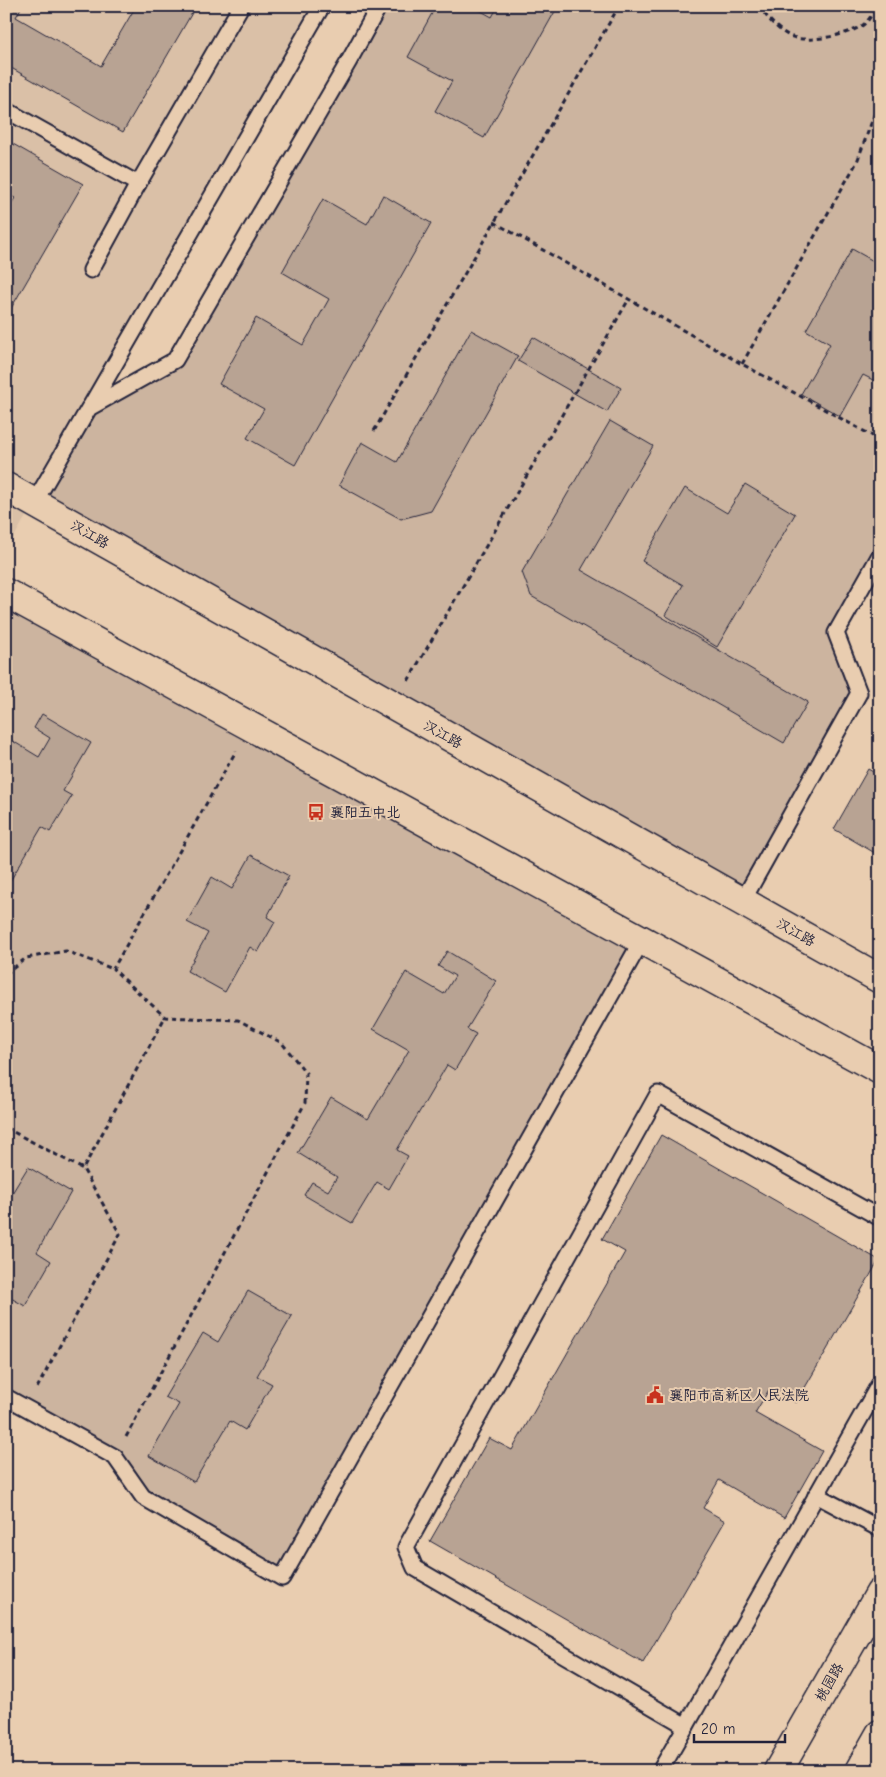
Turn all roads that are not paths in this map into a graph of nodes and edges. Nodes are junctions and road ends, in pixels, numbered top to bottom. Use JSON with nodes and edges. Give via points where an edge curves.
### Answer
{"nodes":[{"id":1,"x":240,"y":6,"type":"edge"},
{"id":2,"x":322,"y":6,"type":"edge"},
{"id":3,"x":380,"y":6,"type":"edge"},
{"id":4,"x":6,"y":110,"type":"edge"},
{"id":5,"x":138,"y":184,"type":"junction"},
{"id":6,"x":91,"y":270,"type":"dead end"},
{"id":7,"x":89,"y":408,"type":"junction"},
{"id":8,"x":6,"y":487,"type":"edge"},
{"id":9,"x":34,"y":503,"type":"junction"},
{"id":10,"x":880,"y":555,"type":"edge"},
{"id":11,"x":6,"y":593,"type":"edge"},
{"id":12,"x":742,"y":902,"type":"junction"},
{"id":13,"x":642,"y":940,"type":"junction"},
{"id":14,"x":880,"y":979,"type":"edge"},
{"id":15,"x":880,"y":1070,"type":"edge"},
{"id":16,"x":880,"y":1218,"type":"edge"},
{"id":17,"x":880,"y":1382,"type":"edge"},
{"id":18,"x":6,"y":1397,"type":"edge"},
{"id":19,"x":816,"y":1495,"type":"junction"},
{"id":20,"x":880,"y":1529,"type":"edge"},
{"id":21,"x":880,"y":1593,"type":"edge"},
{"id":22,"x":686,"y":1726,"type":"junction"},
{"id":23,"x":880,"y":1734,"type":"edge"},
{"id":24,"x":660,"y":1771,"type":"edge"},
{"id":25,"x":778,"y":1771,"type":"edge"},
{"id":26,"x":859,"y":1771,"type":"edge"}],
"edges":[{"from":1,"to":5,"type":"lane"},
{"from":2,"to":7,"type":"lane"},
{"from":3,"to":7,"type":"lane","via":[[175,360]]},
{"from":4,"to":5,"type":"lane"},
{"from":5,"to":6,"type":"lane"},
{"from":7,"to":9,"type":"lane"},
{"from":8,"to":9,"type":"main road","name":"汉江路"},
{"from":9,"to":12,"type":"main road","name":"汉江路"},
{"from":10,"to":12,"type":"lane","via":[[836,633],[859,693]]},
{"from":11,"to":13,"type":"main road"},
{"from":12,"to":14,"type":"main road","name":"汉江路"},
{"from":13,"to":15,"type":"main road"},
{"from":13,"to":18,"type":"lane","via":[[282,1578],[143,1496],[116,1457]]},
{"from":16,"to":22,"type":"lane","via":[[658,1094],[406,1547],[416,1568]]},
{"from":17,"to":19,"type":"lane"},
{"from":19,"to":20,"type":"lane"},
{"from":19,"to":22,"type":"lane"},
{"from":21,"to":25,"type":"main road","name":"桃园路"},
{"from":22,"to":24,"type":"lane"},
{"from":23,"to":26,"type":"main road"}]}
